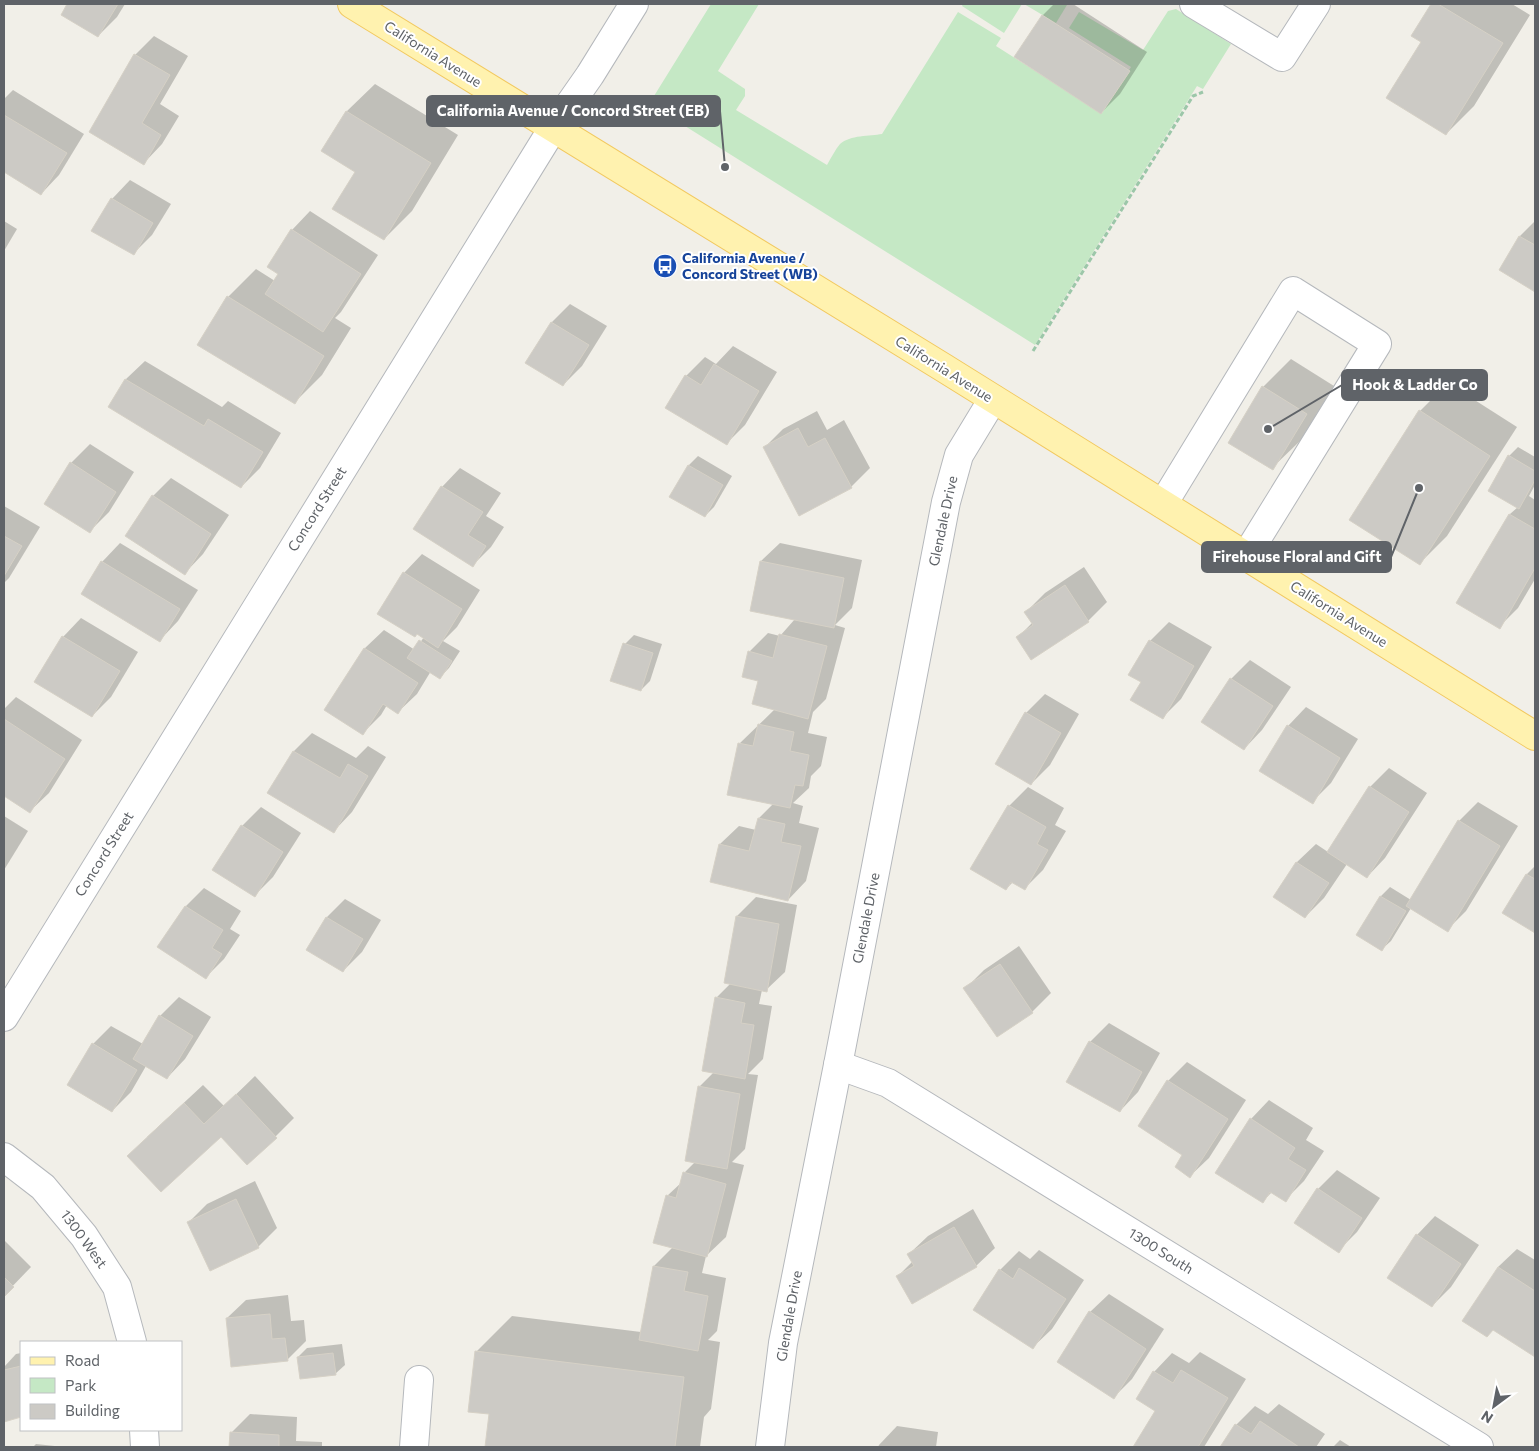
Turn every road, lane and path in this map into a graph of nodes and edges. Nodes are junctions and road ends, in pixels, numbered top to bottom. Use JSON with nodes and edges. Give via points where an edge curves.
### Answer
{"nodes":[{"id":1,"x":352,"y":4,"type":"edge"},
{"id":2,"x":634,"y":4,"type":"edge"},
{"id":3,"x":1194,"y":4,"type":"edge"},
{"id":4,"x":1316,"y":4,"type":"edge"},
{"id":5,"x":1203,"y":92,"type":"dead end"},
{"id":6,"x":553,"y":128,"type":"junction"},
{"id":7,"x":1033,"y":352,"type":"dead end"},
{"id":8,"x":993,"y":399,"type":"junction"},
{"id":9,"x":1162,"y":504,"type":"junction"},
{"id":10,"x":1246,"y":556,"type":"junction"},
{"id":11,"x":1535,"y":736,"type":"edge"},
{"id":12,"x":4,"y":1017,"type":"edge"},
{"id":13,"x":838,"y":1065,"type":"junction"},
{"id":14,"x":4,"y":1157,"type":"edge"},
{"id":15,"x":132,"y":1341,"type":"edge"},
{"id":16,"x":419,"y":1380,"type":"dead end"},
{"id":17,"x":144,"y":1431,"type":"edge"},
{"id":18,"x":145,"y":1447,"type":"edge"},
{"id":19,"x":414,"y":1447,"type":"edge"},
{"id":20,"x":770,"y":1447,"type":"edge"},
{"id":21,"x":1479,"y":1447,"type":"edge"}],
"edges":[{"from":1,"to":6,"type":"main road","name":"California Avenue"},
{"from":2,"to":6,"type":"street","name":"Concord Street"},
{"from":3,"to":4,"type":"street","via":[[1282,57]]},
{"from":5,"to":7,"type":"path","via":[[1193,96]]},
{"from":6,"to":8,"type":"main road","name":"California Avenue"},
{"from":6,"to":12,"type":"street","name":"Concord Street"},
{"from":8,"to":9,"type":"main road","name":"California Avenue"},
{"from":8,"to":13,"type":"street","name":"Glendale Drive","via":[[959,455],[946,502]]},
{"from":9,"to":10,"type":"main road","name":"California Avenue"},
{"from":9,"to":10,"type":"street","via":[[1293,291],[1369,338],[1377,344]]},
{"from":10,"to":11,"type":"main road","name":"California Avenue"},
{"from":13,"to":20,"type":"street","name":"Glendale Drive","via":[[783,1343]]},
{"from":13,"to":21,"type":"street","name":"1300 South","via":[[888,1083]]},
{"from":14,"to":15,"type":"street","name":"1300 West","via":[[43,1188],[84,1236],[117,1286]]},
{"from":16,"to":19,"type":"street"},
{"from":17,"to":18,"type":"street"}]}
